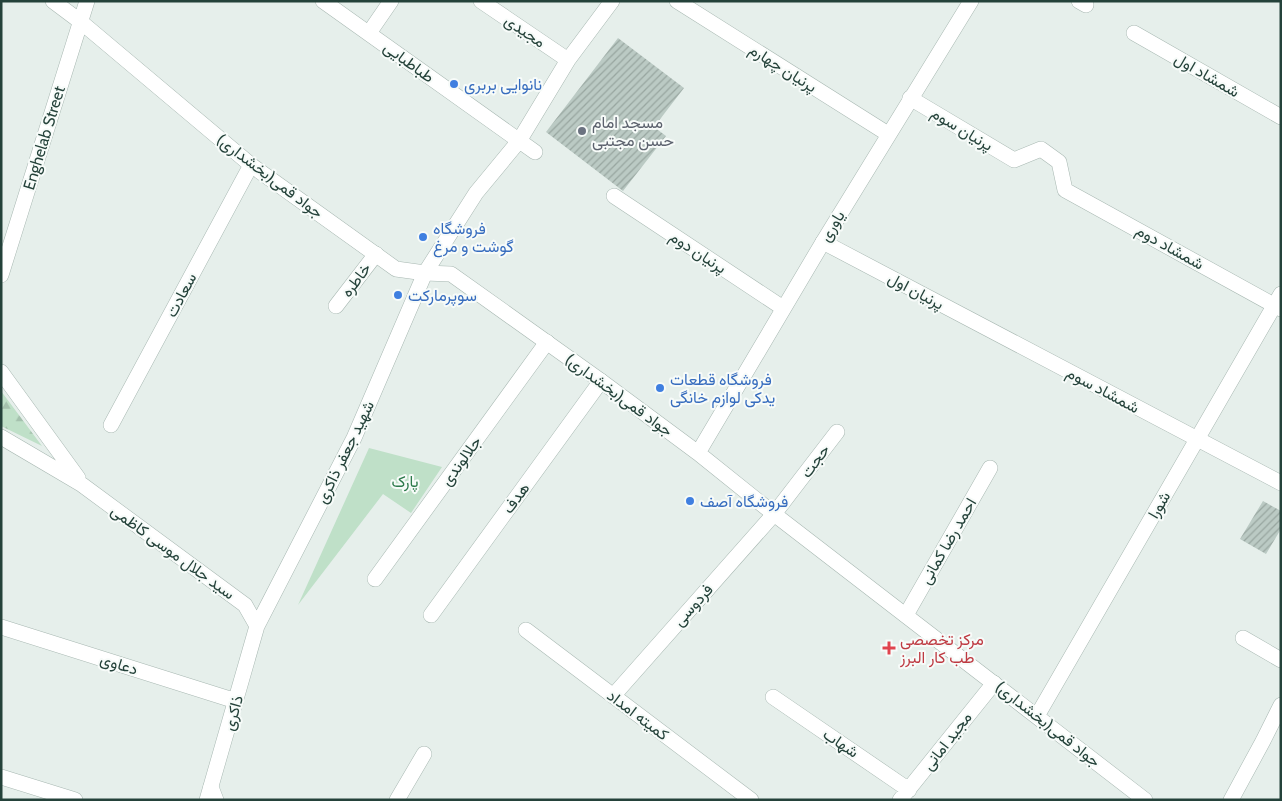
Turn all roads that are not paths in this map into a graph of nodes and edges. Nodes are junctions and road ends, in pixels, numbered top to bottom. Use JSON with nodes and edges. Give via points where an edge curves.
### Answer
{"nodes":[{"id":1,"x":54,"y":1,"type":"edge"},
{"id":2,"x":87,"y":1,"type":"edge"},
{"id":3,"x":324,"y":1,"type":"edge"},
{"id":4,"x":391,"y":1,"type":"edge"},
{"id":5,"x":481,"y":1,"type":"edge"},
{"id":6,"x":612,"y":1,"type":"edge"},
{"id":7,"x":677,"y":1,"type":"edge"},
{"id":8,"x":971,"y":1,"type":"edge"},
{"id":9,"x":81,"y":22,"type":"junction"},
{"id":10,"x":369,"y":33,"type":"junction"},
{"id":11,"x":1134,"y":33,"type":"dead end"},
{"id":12,"x":568,"y":60,"type":"junction"},
{"id":13,"x":910,"y":98,"type":"junction"},
{"id":14,"x":1281,"y":116,"type":"edge"},
{"id":15,"x":888,"y":134,"type":"junction"},
{"id":16,"x":519,"y":141,"type":"junction"},
{"id":17,"x":535,"y":152,"type":"dead end"},
{"id":18,"x":251,"y":165,"type":"junction"},
{"id":19,"x":1065,"y":190,"type":"joint"},
{"id":20,"x":614,"y":196,"type":"dead end"},
{"id":21,"x":822,"y":242,"type":"junction"},
{"id":22,"x":376,"y":254,"type":"junction"},
{"id":23,"x":425,"y":273,"type":"junction"},
{"id":24,"x":1,"y":275,"type":"edge"},
{"id":25,"x":1278,"y":303,"type":"edge"},
{"id":26,"x":336,"y":306,"type":"dead end"},
{"id":27,"x":783,"y":308,"type":"junction"},
{"id":28,"x":1010,"y":341,"type":"joint"},
{"id":29,"x":547,"y":342,"type":"junction"},
{"id":30,"x":1,"y":372,"type":"edge"},
{"id":31,"x":601,"y":381,"type":"junction"},
{"id":32,"x":111,"y":425,"type":"dead end"},
{"id":33,"x":838,"y":432,"type":"dead end"},
{"id":34,"x":1,"y":437,"type":"edge"},
{"id":35,"x":1197,"y":439,"type":"junction"},
{"id":36,"x":698,"y":453,"type":"junction"},
{"id":37,"x":990,"y":468,"type":"dead end"},
{"id":38,"x":81,"y":484,"type":"junction"},
{"id":39,"x":1281,"y":484,"type":"edge"},
{"id":40,"x":774,"y":514,"type":"junction"},
{"id":41,"x":375,"y":579,"type":"dead end"},
{"id":42,"x":431,"y":615,"type":"dead end"},
{"id":43,"x":906,"y":615,"type":"junction"},
{"id":44,"x":257,"y":626,"type":"junction"},
{"id":45,"x":1,"y":627,"type":"edge"},
{"id":46,"x":526,"y":630,"type":"dead end"},
{"id":47,"x":1243,"y":638,"type":"dead end"},
{"id":48,"x":1281,"y":660,"type":"edge"},
{"id":49,"x":994,"y":683,"type":"junction"},
{"id":50,"x":613,"y":696,"type":"junction"},
{"id":51,"x":773,"y":697,"type":"dead end"},
{"id":52,"x":236,"y":701,"type":"junction"},
{"id":53,"x":1281,"y":706,"type":"edge"},
{"id":54,"x":1037,"y":716,"type":"junction"},
{"id":55,"x":424,"y":754,"type":"dead end"},
{"id":56,"x":1,"y":777,"type":"edge"},
{"id":57,"x":212,"y":795,"type":"edge"},
{"id":58,"x":904,"y":795,"type":"edge"},
{"id":59,"x":75,"y":800,"type":"edge"},
{"id":60,"x":397,"y":800,"type":"edge"},
{"id":61,"x":751,"y":800,"type":"edge"},
{"id":62,"x":1145,"y":800,"type":"edge"},
{"id":63,"x":1231,"y":800,"type":"edge"}],
"edges":[{"from":1,"to":9,"type":"street","name":"جواد قمی(بخشداری)"},
{"from":2,"to":9,"type":"street","name":"Enghelab Street"},
{"from":3,"to":10,"type":"street","name":"طباطبایی"},
{"from":4,"to":10,"type":"street"},
{"from":5,"to":12,"type":"street","name":"مجیدی"},
{"from":6,"to":12,"type":"street","name":"شهید جعفر ذاکری"},
{"from":7,"to":15,"type":"street","name":"پرنیان چهارم"},
{"from":8,"to":13,"type":"street","name":"یاوری"},
{"from":9,"to":18,"type":"street","name":"جواد قمی(بخشداری)"},
{"from":9,"to":24,"type":"street","name":"Enghelab Street"},
{"from":10,"to":16,"type":"street","name":"طباطبایی"},
{"from":11,"to":14,"type":"street","name":"شمشاد اول"},
{"from":12,"to":16,"type":"street","name":"شهید جعفر ذاکری"},
{"from":13,"to":15,"type":"street","name":"یاوری"},
{"from":13,"to":19,"type":"street","name":"پرنیان سوم","via":[[1014,160],[1041,149],[1059,162]]},
{"from":15,"to":21,"type":"street","name":"یاوری"},
{"from":16,"to":17,"type":"street","name":"طباطبایی"},
{"from":16,"to":23,"type":"street","name":"شهید جعفر ذاکری","via":[[476,193]]},
{"from":18,"to":22,"type":"street","name":"جواد قمی(بخشداری)"},
{"from":18,"to":32,"type":"street","name":"سعادت"},
{"from":19,"to":25,"type":"street","name":"شمشاد دوم"},
{"from":20,"to":27,"type":"street","name":"پرنیان دوم"},
{"from":21,"to":27,"type":"street","name":"یاوری"},
{"from":21,"to":28,"type":"street","name":"پرنیان اول"},
{"from":22,"to":23,"type":"street","name":"جواد قمی(بخشداری)","via":[[396,270]]},
{"from":22,"to":26,"type":"street","name":"خاطره"},
{"from":23,"to":29,"type":"street","name":"جواد قمی(بخشداری)","via":[[451,274]]},
{"from":23,"to":44,"type":"street","name":"شهید جعفر ذاکری","via":[[354,438]]},
{"from":25,"to":35,"type":"street","name":"شورا"},
{"from":27,"to":36,"type":"street","name":"یاوری"},
{"from":28,"to":35,"type":"street","name":"شمشاد سوم"},
{"from":29,"to":31,"type":"street","name":"جواد قمی(بخشداری)"},
{"from":29,"to":41,"type":"street","name":"جلالوندی"},
{"from":30,"to":38,"type":"street","name":"سید جلال موسی کاظمی"},
{"from":31,"to":36,"type":"street","name":"جواد قمی(بخشداری)"},
{"from":31,"to":42,"type":"street","name":"هدف"},
{"from":33,"to":40,"type":"street","name":"حجت"},
{"from":34,"to":38,"type":"street","name":"سید جلال موسی کاظمی"},
{"from":35,"to":39,"type":"street","name":"شمشاد سوم"},
{"from":35,"to":54,"type":"street","name":"شورا"},
{"from":36,"to":40,"type":"street","name":"جواد قمی(بخشداری)"},
{"from":37,"to":43,"type":"street","name":"احمد رضا کمانی"},
{"from":38,"to":44,"type":"street","name":"سید جلال موسی کاظمی","via":[[245,604]]},
{"from":40,"to":43,"type":"street","name":"جواد قمی(بخشداری)"},
{"from":40,"to":50,"type":"street","name":"فردوسی"},
{"from":43,"to":49,"type":"street","name":"جواد قمی(بخشداری)"},
{"from":44,"to":52,"type":"street","name":"ذاکری"},
{"from":45,"to":52,"type":"street","name":"دعاوی"},
{"from":46,"to":50,"type":"street","name":"کمیته امداد"},
{"from":47,"to":48,"type":"street"},
{"from":49,"to":54,"type":"street","name":"جواد قمی(بخشداری)"},
{"from":49,"to":58,"type":"street","name":"مجید امانی"},
{"from":50,"to":61,"type":"street","name":"کمیته امداد"},
{"from":51,"to":58,"type":"street","name":"شهاب"},
{"from":52,"to":57,"type":"street","name":"ذاکری"},
{"from":53,"to":63,"type":"street"},
{"from":54,"to":62,"type":"street","name":"جواد قمی(بخشداری)"},
{"from":55,"to":60,"type":"street"},
{"from":56,"to":59,"type":"street"}]}
